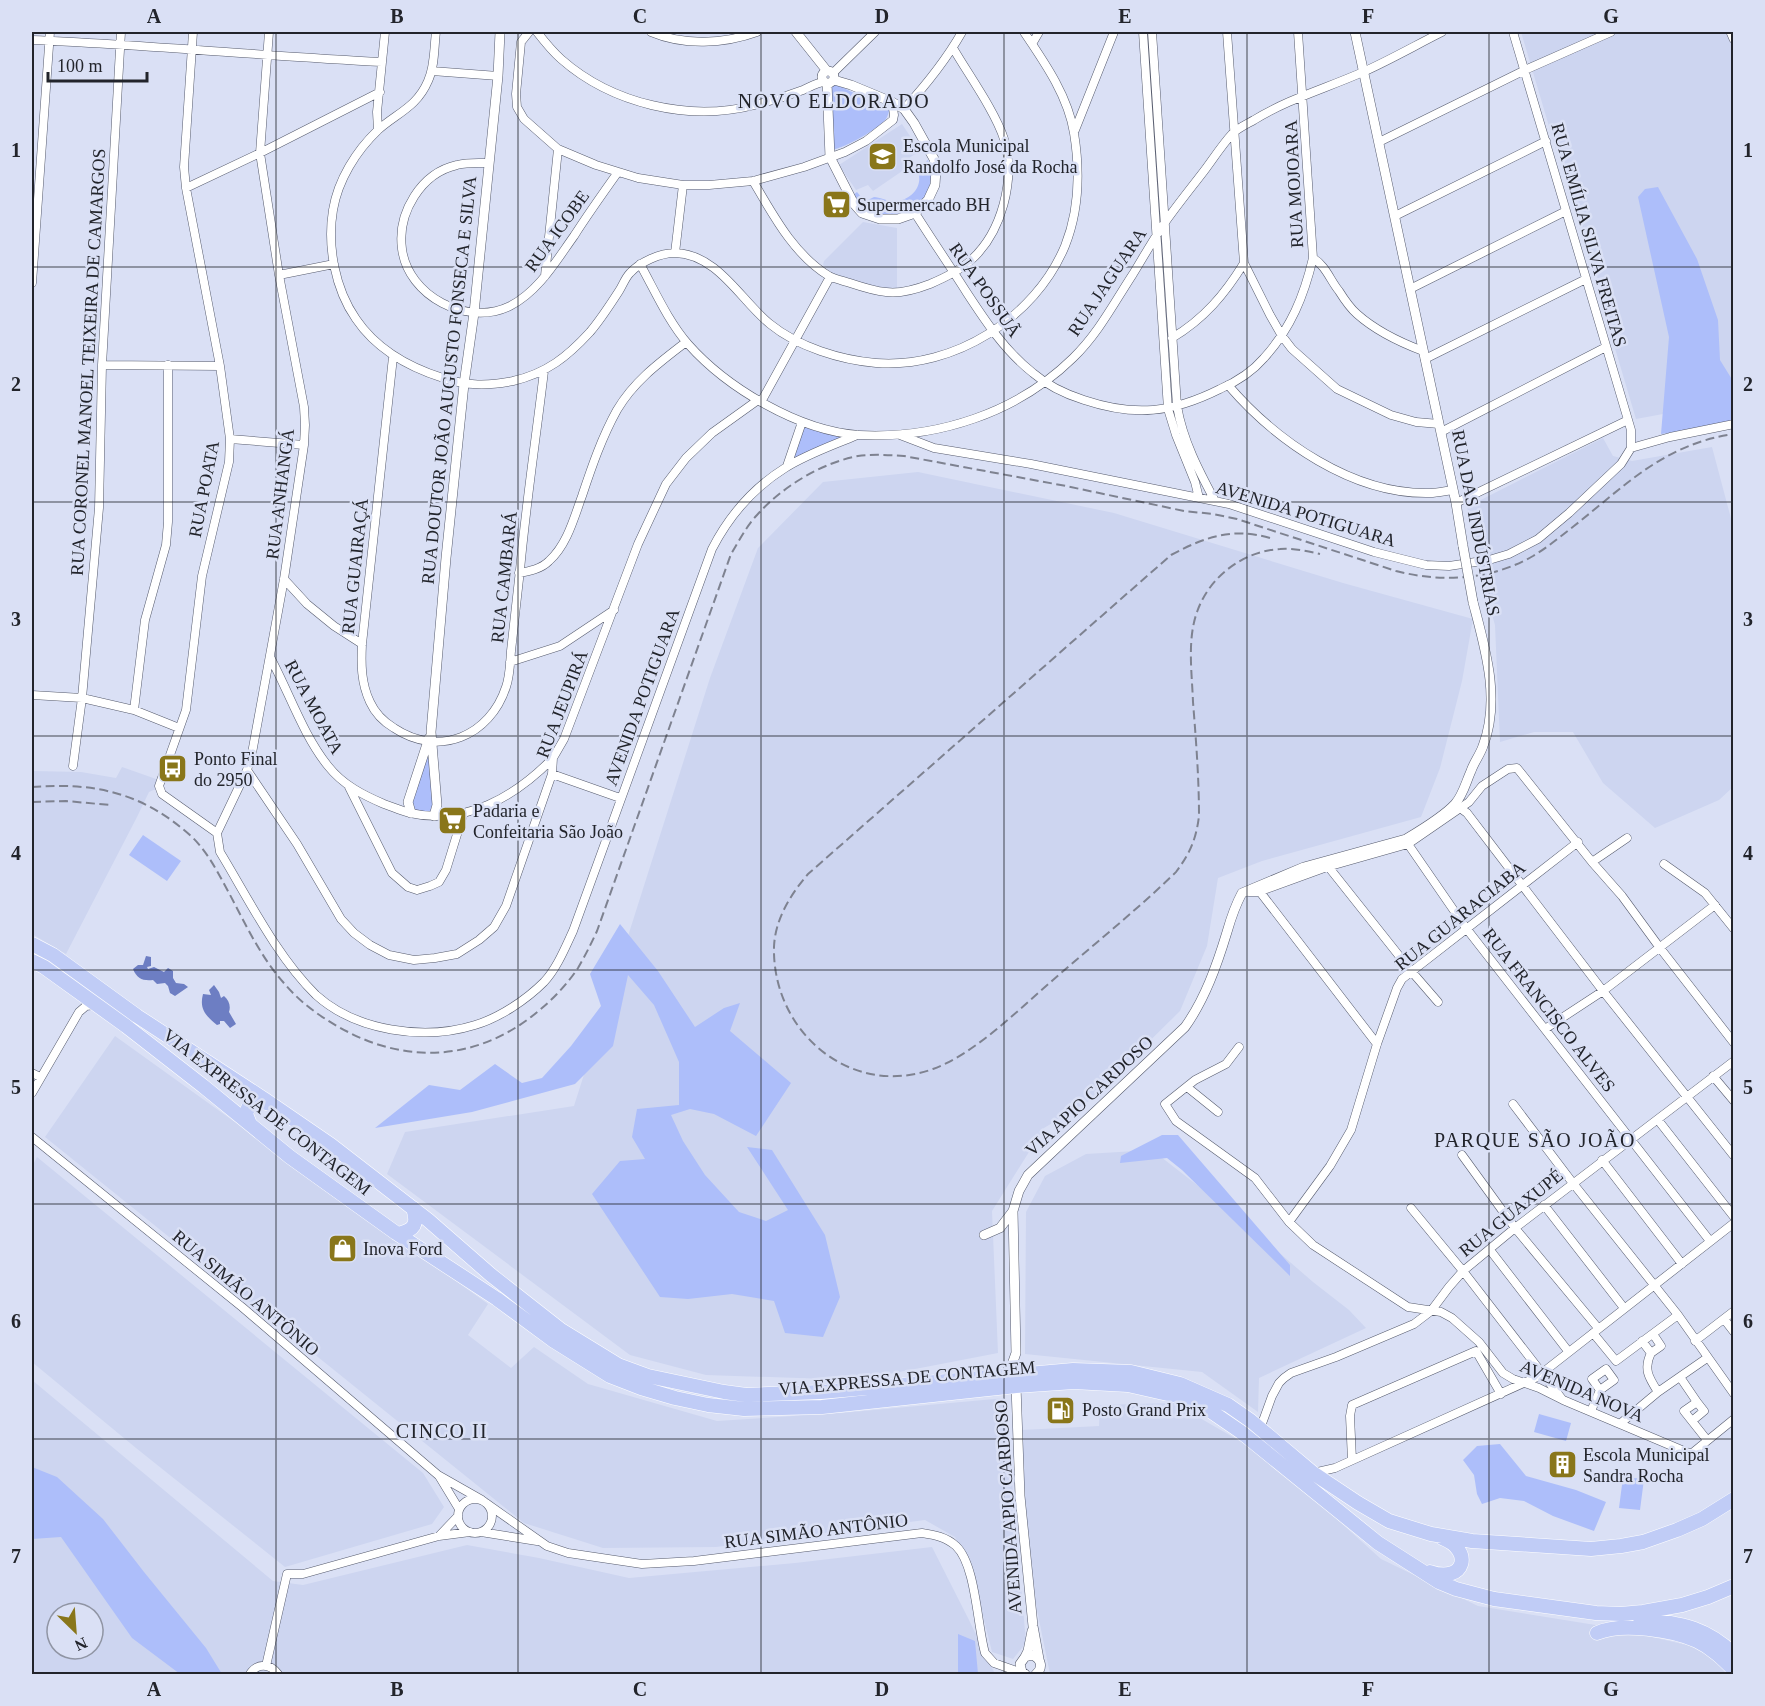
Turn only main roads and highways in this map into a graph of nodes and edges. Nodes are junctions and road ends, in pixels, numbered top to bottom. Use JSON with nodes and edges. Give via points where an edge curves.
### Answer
{"nodes":[{"id":1,"x":32,"y":944,"type":"edge"},
{"id":2,"x":32,"y":961,"type":"edge"},
{"id":3,"x":272,"y":1104,"type":"junction"},
{"id":4,"x":250,"y":1124,"type":"junction"},
{"id":5,"x":413,"y":1208,"type":"junction"},
{"id":6,"x":398,"y":1234,"type":"junction"},
{"id":7,"x":1012,"y":1381,"type":"junction"},
{"id":8,"x":1734,"y":1499,"type":"edge"},
{"id":9,"x":1431,"y":1534,"type":"junction"},
{"id":10,"x":1419,"y":1569,"type":"junction"},
{"id":11,"x":1734,"y":1586,"type":"edge"},
{"id":12,"x":1620,"y":1614,"type":"junction"},
{"id":13,"x":1597,"y":1633,"type":"dead end"},
{"id":14,"x":1734,"y":1654,"type":"edge"},
{"id":15,"x":1734,"y":1670,"type":"edge"}],
"edges":[{"from":1,"to":3,"type":"highway","name":"VIA EXPRESSA DE CONTAGEM"},
{"from":2,"to":4,"type":"highway","name":"VIA EXPRESSA DE CONTAGEM","via":[[97,1005]]},
{"from":3,"to":4,"type":"highway","via":[[259,1101],[248,1108]]},
{"from":3,"to":5,"type":"highway","name":"VIA EXPRESSA DE CONTAGEM"},
{"from":4,"to":6,"type":"highway","name":"VIA EXPRESSA DE CONTAGEM"},
{"from":5,"to":6,"type":"highway","via":[[414,1226]]},
{"from":5,"to":7,"type":"highway","name":"VIA EXPRESSA DE CONTAGEM","via":[[561,1330],[618,1365],[648,1376],[746,1395]]},
{"from":6,"to":7,"type":"highway","name":"VIA EXPRESSA DE CONTAGEM","via":[[610,1377],[675,1398],[744,1409],[822,1407]]},
{"from":7,"to":9,"type":"highway","name":"VIA EXPRESSA DE CONTAGEM","via":[[1026,1374],[1073,1370],[1131,1372],[1180,1384],[1228,1405],[1313,1473],[1358,1503],[1389,1521]]},
{"from":7,"to":10,"type":"highway","name":"VIA EXPRESSA DE CONTAGEM","via":[[1128,1385],[1181,1397],[1206,1408],[1378,1543]]},
{"from":8,"to":9,"type":"highway","via":[[1677,1530],[1621,1546],[1539,1546]]},
{"from":9,"to":10,"type":"highway","via":[[1448,1540],[1462,1554],[1463,1563],[1449,1575]]},
{"from":10,"to":12,"type":"highway","name":"VIA EXPRESSA DE CONTAGEM","via":[[1456,1589],[1494,1599]]},
{"from":11,"to":12,"type":"highway","via":[[1682,1605]]},
{"from":12,"to":14,"type":"highway","via":[[1689,1626],[1708,1634]]},
{"from":13,"to":15,"type":"highway","via":[[1626,1628],[1669,1632],[1696,1640]]}]}
